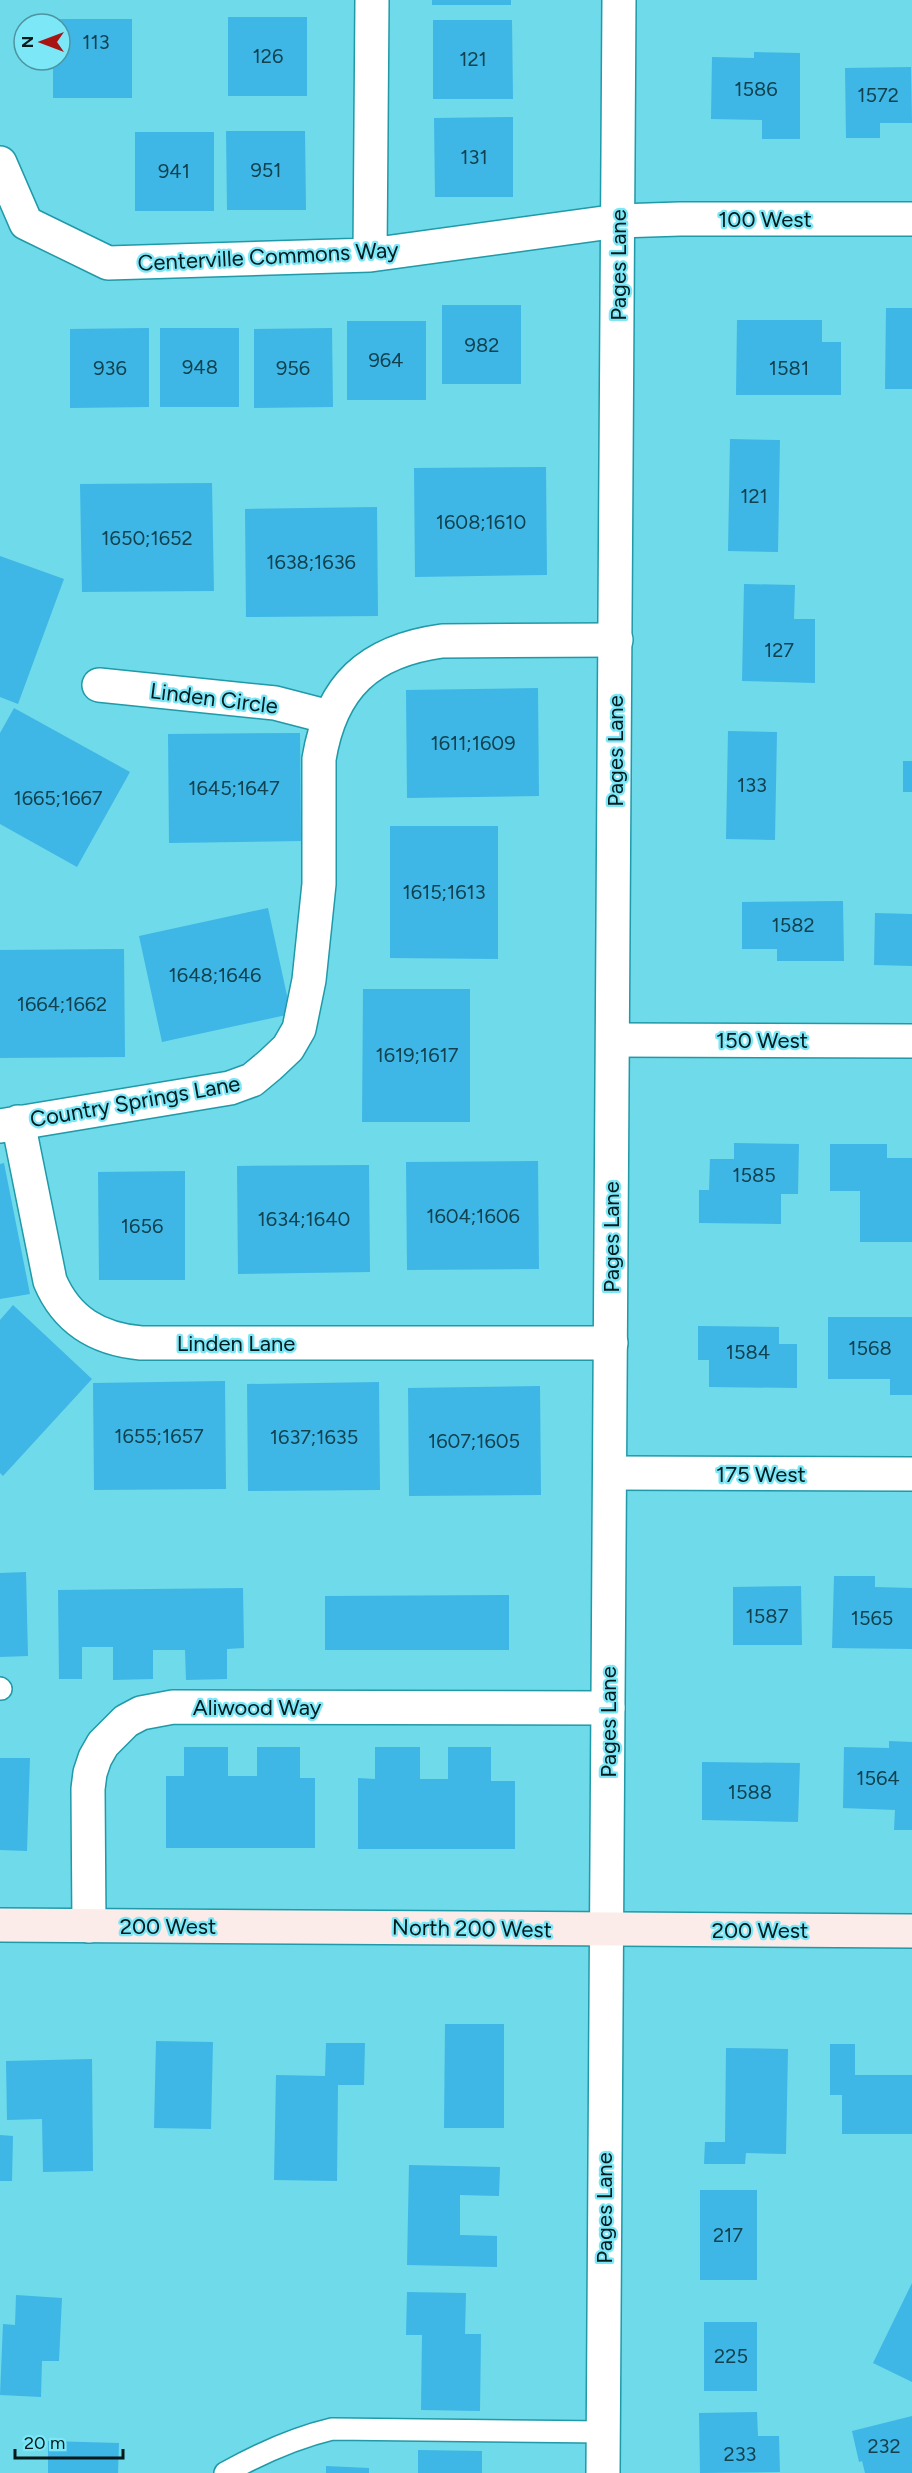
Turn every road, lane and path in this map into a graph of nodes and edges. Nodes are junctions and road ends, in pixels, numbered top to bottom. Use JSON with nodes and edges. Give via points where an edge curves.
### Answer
{"nodes":[{"id":1,"x":372,"y":0,"type":"edge"},
{"id":2,"x":619,"y":0,"type":"edge"},
{"id":3,"x":0,"y":163,"type":"edge"},
{"id":4,"x":912,"y":219,"type":"edge"},
{"id":5,"x":618,"y":221,"type":"junction"},
{"id":6,"x":370,"y":255,"type":"junction"},
{"id":7,"x":616,"y":640,"type":"junction"},
{"id":8,"x":99,"y":685,"type":"dead end"},
{"id":9,"x":329,"y":717,"type":"junction"},
{"id":10,"x":613,"y":1040,"type":"junction"},
{"id":11,"x":912,"y":1041,"type":"edge"},
{"id":12,"x":9,"y":1124,"type":"edge"},
{"id":13,"x":611,"y":1343,"type":"junction"},
{"id":14,"x":610,"y":1473,"type":"junction"},
{"id":15,"x":912,"y":1474,"type":"edge"},
{"id":16,"x":608,"y":1708,"type":"junction"},
{"id":17,"x":0,"y":1925,"type":"edge"},
{"id":18,"x":89,"y":1926,"type":"junction"},
{"id":19,"x":337,"y":1926,"type":"joint"},
{"id":20,"x":607,"y":1929,"type":"junction"},
{"id":21,"x":912,"y":1931,"type":"edge"},
{"id":22,"x":604,"y":2432,"type":"junction"},
{"id":23,"x":225,"y":2473,"type":"edge"},
{"id":24,"x":603,"y":2473,"type":"edge"}],
"edges":[{"from":1,"to":6,"type":"street"},
{"from":2,"to":5,"type":"street","name":"Pages Lane"},
{"from":3,"to":6,"type":"street","name":"Centerville Commons Way","via":[[26,223],[108,263]]},
{"from":4,"to":5,"type":"street","name":"100 West"},
{"from":5,"to":6,"type":"street","name":"Centerville Commons Way"},
{"from":5,"to":7,"type":"street","name":"Pages Lane"},
{"from":7,"to":9,"type":"street","name":"Country Springs Lane","via":[[418,644],[372,663],[354,678]]},
{"from":7,"to":10,"type":"street","name":"Pages Lane"},
{"from":8,"to":9,"type":"street","name":"Linden Circle","via":[[275,703]]},
{"from":9,"to":12,"type":"street","name":"Country Springs Lane","via":[[319,759],[319,884],[309,980],[299,1029],[288,1048],[252,1080],[230,1088]]},
{"from":10,"to":11,"type":"street","name":"150 West"},
{"from":10,"to":13,"type":"street","name":"Pages Lane"},
{"from":12,"to":13,"type":"street","name":"Linden Lane","via":[[50,1281],[58,1299],[71,1313],[102,1335],[141,1343]]},
{"from":13,"to":14,"type":"street","name":"Pages Lane"},
{"from":14,"to":15,"type":"street","name":"175 West"},
{"from":14,"to":16,"type":"street","name":"Pages Lane"},
{"from":16,"to":18,"type":"street","name":"Aliwood Way","via":[[173,1707],[141,1713],[126,1721],[103,1744],[90,1773]]},
{"from":16,"to":20,"type":"street","name":"Pages Lane"},
{"from":17,"to":18,"type":"main road","name":"200 West"},
{"from":18,"to":19,"type":"main road","name":"200 West"},
{"from":19,"to":20,"type":"main road","name":"North 200 West"},
{"from":20,"to":21,"type":"main road","name":"200 West"},
{"from":20,"to":22,"type":"street","name":"Pages Lane"},
{"from":22,"to":23,"type":"lane","via":[[332,2429],[301,2437]]},
{"from":22,"to":24,"type":"street","name":"Pages Lane"}]}
